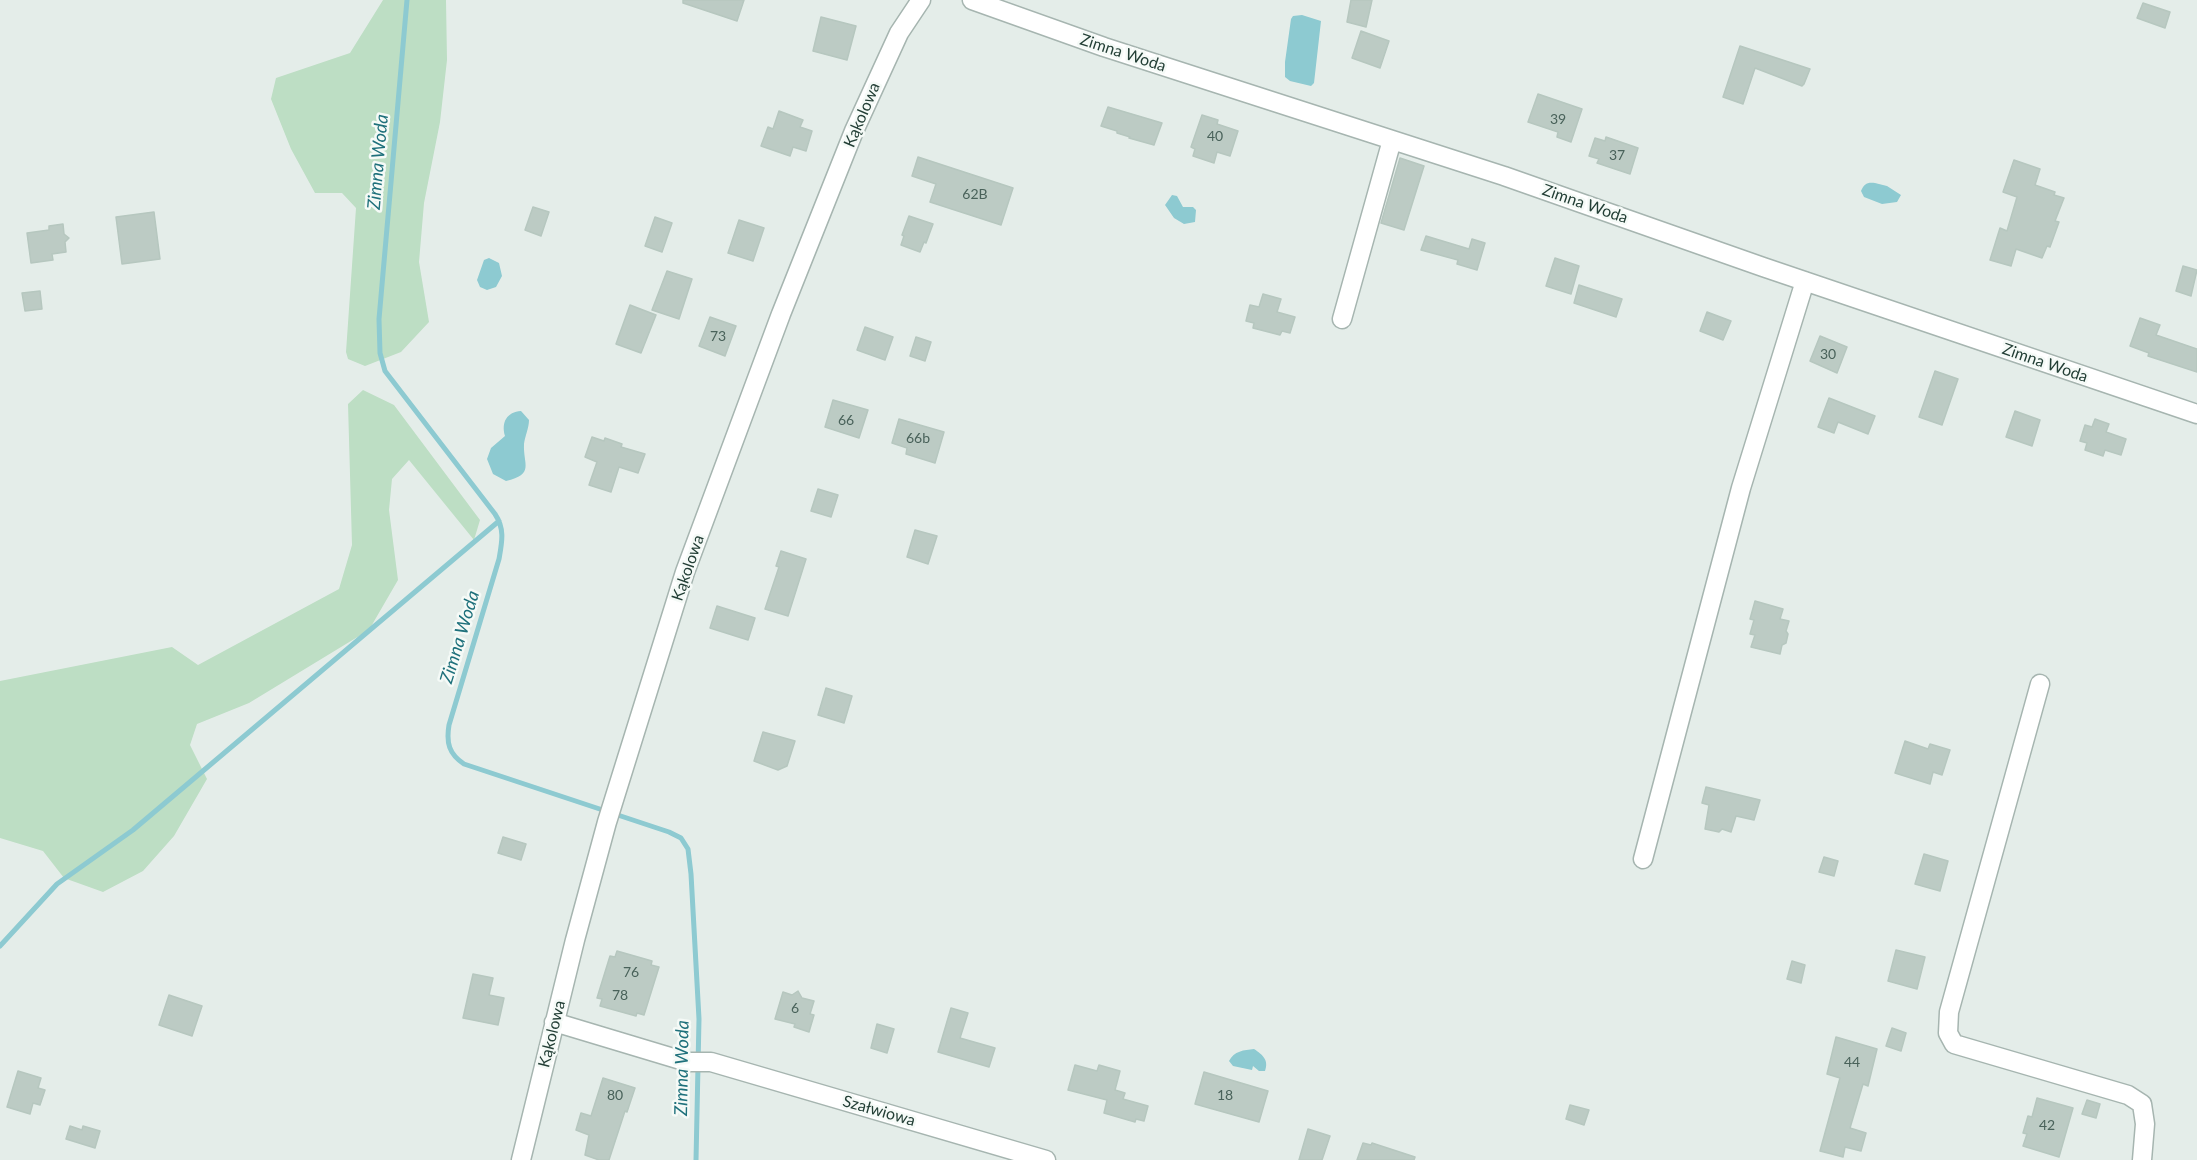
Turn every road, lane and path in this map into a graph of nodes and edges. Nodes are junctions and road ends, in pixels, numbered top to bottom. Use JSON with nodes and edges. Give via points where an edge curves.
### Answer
{"nodes":[{"id":1,"x":921,"y":0,"type":"edge"},
{"id":2,"x":972,"y":0,"type":"edge"},
{"id":3,"x":1392,"y":140,"type":"junction"},
{"id":4,"x":1805,"y":281,"type":"junction"},
{"id":5,"x":1342,"y":319,"type":"dead end"},
{"id":6,"x":2197,"y":414,"type":"edge"},
{"id":7,"x":2040,"y":684,"type":"dead end"},
{"id":8,"x":1643,"y":859,"type":"dead end"},
{"id":9,"x":554,"y":1022,"type":"junction"},
{"id":10,"x":521,"y":1160,"type":"edge"},
{"id":11,"x":1046,"y":1160,"type":"edge"},
{"id":12,"x":2142,"y":1160,"type":"edge"}],
"edges":[{"from":1,"to":9,"type":"street","name":"Kąkolowa","via":[[899,33],[854,130],[685,572],[607,822]]},
{"from":2,"to":3,"type":"street","name":"Zimna Woda","via":[[1115,51]]},
{"from":3,"to":4,"type":"street","name":"Zimna Woda"},
{"from":3,"to":5,"type":"street"},
{"from":4,"to":6,"type":"street","name":"Zimna Woda"},
{"from":4,"to":8,"type":"street","via":[[1741,488]]},
{"from":7,"to":12,"type":"street","via":[[1949,1012],[1948,1033],[1954,1044],[2128,1095],[2142,1104]]},
{"from":9,"to":10,"type":"street","name":"Kąkolowa"},
{"from":9,"to":11,"type":"street","name":"Szałwiowa","via":[[687,1062],[711,1062]]}]}
